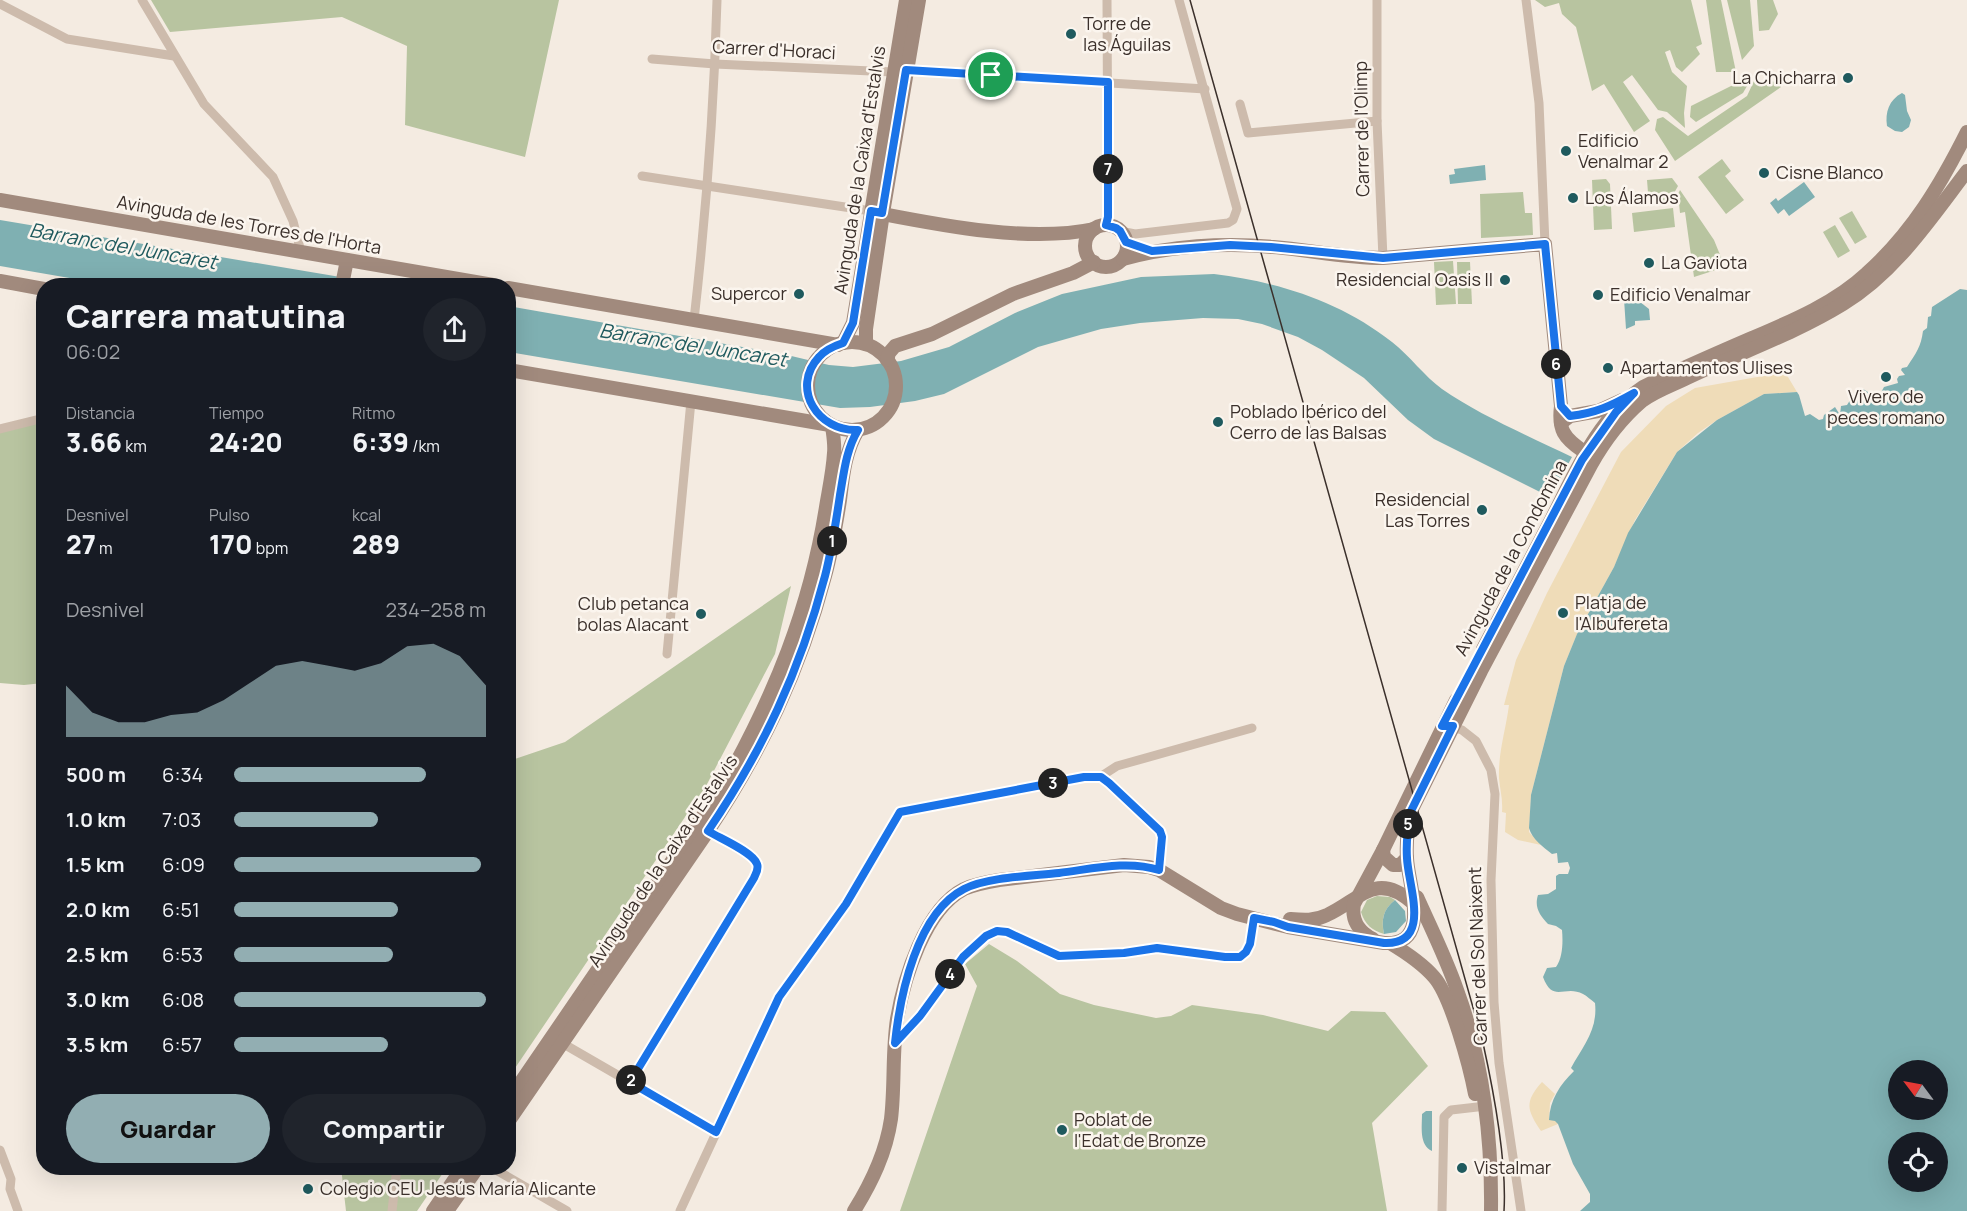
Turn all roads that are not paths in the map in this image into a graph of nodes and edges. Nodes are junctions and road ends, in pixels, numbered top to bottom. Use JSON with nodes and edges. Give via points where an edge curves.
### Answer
{"nodes":[{"id":1,"x":142,"y":0,"type":"edge"},
{"id":2,"x":717,"y":0,"type":"edge"},
{"id":3,"x":906,"y":0,"type":"edge"},
{"id":4,"x":919,"y":0,"type":"edge"},
{"id":5,"x":1107,"y":0,"type":"edge"},
{"id":6,"x":1179,"y":0,"type":"edge"},
{"id":7,"x":1377,"y":0,"type":"edge"},
{"id":8,"x":1526,"y":0,"type":"edge"},
{"id":9,"x":0,"y":4,"type":"edge"},
{"id":10,"x":174,"y":56,"type":"junction"},
{"id":11,"x":652,"y":59,"type":"dead end"},
{"id":12,"x":715,"y":64,"type":"junction"},
{"id":13,"x":899,"y":71,"type":"junction"},
{"id":14,"x":1108,"y":82,"type":"junction"},
{"id":15,"x":1205,"y":89,"type":"junction"},
{"id":16,"x":1240,"y":104,"type":"dead end"},
{"id":17,"x":1377,"y":121,"type":"junction"},
{"id":18,"x":1967,"y":132,"type":"edge"},
{"id":19,"x":1967,"y":171,"type":"edge"},
{"id":20,"x":642,"y":176,"type":"dead end"},
{"id":21,"x":706,"y":186,"type":"junction"},
{"id":22,"x":0,"y":200,"type":"edge"},
{"id":23,"x":877,"y":212,"type":"junction"},
{"id":24,"x":1100,"y":227,"type":"junction"},
{"id":25,"x":1123,"y":237,"type":"junction"},
{"id":26,"x":1545,"y":244,"type":"junction"},
{"id":27,"x":1152,"y":251,"type":"junction"},
{"id":28,"x":301,"y":252,"type":"junction"},
{"id":29,"x":1383,"y":258,"type":"junction"},
{"id":30,"x":1123,"y":259,"type":"junction"},
{"id":31,"x":347,"y":260,"type":"junction"},
{"id":32,"x":1094,"y":262,"type":"junction"},
{"id":33,"x":343,"y":278,"type":"edge"},
{"id":34,"x":452,"y":278,"type":"edge"},
{"id":35,"x":0,"y":281,"type":"edge"},
{"id":36,"x":36,"y":288,"type":"edge"},
{"id":37,"x":516,"y":289,"type":"edge"},
{"id":38,"x":694,"y":320,"type":"junction"},
{"id":39,"x":840,"y":344,"type":"junction"},
{"id":40,"x":866,"y":344,"type":"junction"},
{"id":41,"x":887,"y":360,"type":"junction"},
{"id":42,"x":516,"y":371,"type":"edge"},
{"id":43,"x":1634,"y":393,"type":"junction"},
{"id":44,"x":691,"y":401,"type":"junction"},
{"id":45,"x":1564,"y":415,"type":"junction"},
{"id":46,"x":36,"y":420,"type":"edge"},
{"id":47,"x":831,"y":425,"type":"junction"},
{"id":48,"x":0,"y":429,"type":"edge"},
{"id":49,"x":858,"y":430,"type":"junction"},
{"id":50,"x":1590,"y":457,"type":"junction"},
{"id":51,"x":667,"y":654,"type":"dead end"},
{"id":52,"x":1448,"y":726,"type":"junction"},
{"id":53,"x":1252,"y":728,"type":"dead end"},
{"id":54,"x":1101,"y":777,"type":"junction"},
{"id":55,"x":1421,"y":781,"type":"junction"},
{"id":56,"x":708,"y":831,"type":"junction"},
{"id":57,"x":1383,"y":850,"type":"junction"},
{"id":58,"x":1407,"y":858,"type":"junction"},
{"id":59,"x":1159,"y":870,"type":"junction"},
{"id":60,"x":1369,"y":873,"type":"junction"},
{"id":61,"x":1410,"y":882,"type":"junction"},
{"id":62,"x":1358,"y":896,"type":"junction"},
{"id":63,"x":1414,"y":905,"type":"junction"},
{"id":64,"x":1335,"y":911,"type":"junction"},
{"id":65,"x":1254,"y":918,"type":"junction"},
{"id":66,"x":1274,"y":922,"type":"junction"},
{"id":67,"x":1429,"y":924,"type":"junction"},
{"id":68,"x":1375,"y":940,"type":"junction"},
{"id":69,"x":1390,"y":943,"type":"junction"},
{"id":70,"x":562,"y":1043,"type":"junction"},
{"id":71,"x":895,"y":1043,"type":"junction"},
{"id":72,"x":630,"y":1082,"type":"junction"},
{"id":73,"x":516,"y":1089,"type":"edge"},
{"id":74,"x":1482,"y":1106,"type":"junction"},
{"id":75,"x":516,"y":1110,"type":"edge"},
{"id":76,"x":716,"y":1132,"type":"junction"},
{"id":77,"x":0,"y":1150,"type":"edge"},
{"id":78,"x":396,"y":1175,"type":"edge"},
{"id":79,"x":458,"y":1175,"type":"edge"},
{"id":80,"x":472,"y":1175,"type":"edge"},
{"id":81,"x":505,"y":1175,"type":"edge"},
{"id":82,"x":18,"y":1211,"type":"edge"},
{"id":83,"x":392,"y":1211,"type":"edge"},
{"id":84,"x":433,"y":1211,"type":"edge"},
{"id":85,"x":447,"y":1211,"type":"edge"},
{"id":86,"x":566,"y":1211,"type":"edge"},
{"id":87,"x":680,"y":1211,"type":"edge"},
{"id":88,"x":854,"y":1211,"type":"edge"},
{"id":89,"x":1442,"y":1211,"type":"edge"},
{"id":90,"x":1482,"y":1211,"type":"edge"},
{"id":91,"x":1491,"y":1211,"type":"edge"},
{"id":92,"x":1521,"y":1211,"type":"edge"}],
"edges":[{"from":1,"to":10,"type":"street"},
{"from":2,"to":12,"type":"street"},
{"from":3,"to":13,"type":"main road","name":"Avinguda de la Caixa d'Estalvis"},
{"from":4,"to":13,"type":"main road","name":"Avinguda de la Caixa d'Estalvis"},
{"from":5,"to":14,"type":"street"},
{"from":6,"to":15,"type":"street"},
{"from":7,"to":17,"type":"street","name":"Carrer de l'Olimp"},
{"from":8,"to":26,"type":"street","via":[[1539,103]]},
{"from":9,"to":10,"type":"street","via":[[67,39]]},
{"from":10,"to":28,"type":"street","via":[[204,104],[273,177],[293,221]]},
{"from":11,"to":12,"type":"street","name":"Carrer d'Horaci"},
{"from":12,"to":13,"type":"street","name":"Carrer d'Horaci"},
{"from":12,"to":21,"type":"street"},
{"from":13,"to":14,"type":"street","name":"Carrer d'Horaci"},
{"from":13,"to":23,"type":"main road","name":"Avinguda de la Caixa d'Estalvis"},
{"from":14,"to":15,"type":"street","name":"Carrer d'Horaci"},
{"from":14,"to":24,"type":"street","via":[[1108,217]]},
{"from":15,"to":25,"type":"street","via":[[1238,209],[1233,220]]},
{"from":16,"to":17,"type":"street","via":[[1248,133]]},
{"from":17,"to":29,"type":"street","name":"Carrer de l'Olimp"},
{"from":18,"to":43,"type":"main road","name":"Avinguda de la Condomina","via":[[1914,224],[1867,274],[1796,319]]},
{"from":19,"to":50,"type":"main road","name":"Avinguda de la Condomina","via":[[1896,260],[1846,303],[1803,327],[1645,399]]},
{"from":20,"to":21,"type":"street"},
{"from":21,"to":23,"type":"street"},
{"from":21,"to":38,"type":"street"},
{"from":22,"to":28,"type":"main road","name":"Avinguda de les Torres de l'Horta"},
{"from":23,"to":24,"type":"main road","via":[[997,231],[1058,234]]},
{"from":23,"to":39,"type":"main road","name":"Avinguda de la Caixa d'Estalvis","via":[[853,323]]},
{"from":23,"to":40,"type":"main road","name":"Avinguda de la Caixa d'Estalvis"},
{"from":24,"to":25,"type":"main road","via":[[1116,228]]},
{"from":24,"to":32,"type":"main road","via":[[1086,240],[1087,254]]},
{"from":25,"to":27,"type":"main road"},
{"from":25,"to":30,"type":"main road","via":[[1127,248]]},
{"from":26,"to":29,"type":"main road"},
{"from":26,"to":45,"type":"main road"},
{"from":27,"to":29,"type":"main road","via":[[1240,246]]},
{"from":27,"to":30,"type":"main road"},
{"from":28,"to":31,"type":"main road","name":"Avinguda de les Torres de l'Horta"},
{"from":30,"to":32,"type":"main road","via":[[1108,267]]},
{"from":31,"to":33,"type":"main road"},
{"from":31,"to":34,"type":"main road","name":"Avinguda de les Torres de l'Horta"},
{"from":32,"to":41,"type":"main road","via":[[1013,294],[932,334],[895,346]]},
{"from":35,"to":36,"type":"main road"},
{"from":37,"to":38,"type":"main road"},
{"from":38,"to":39,"type":"main road"},
{"from":39,"to":40,"type":"main road"},
{"from":39,"to":47,"type":"main road","via":[[818,357],[808,380],[815,411]]},
{"from":40,"to":41,"type":"main road"},
{"from":41,"to":49,"type":"main road","via":[[896,384],[892,403],[871,426]]},
{"from":42,"to":44,"type":"main road"},
{"from":43,"to":45,"type":"main road","via":[[1598,411]]},
{"from":43,"to":50,"type":"main road","name":"Avinguda de la Condomina","via":[[1616,412]]},
{"from":44,"to":47,"type":"main road"},
{"from":44,"to":51,"type":"street"},
{"from":45,"to":50,"type":"main road","via":[[1564,435]]},
{"from":46,"to":48,"type":"street"},
{"from":47,"to":49,"type":"main road"},
{"from":47,"to":73,"type":"main road","name":"Avinguda de la Caixa d'Estalvis","via":[[835,451],[814,571],[795,634],[766,705],[724,785]]},
{"from":49,"to":56,"type":"main road","name":"Avinguda de la Caixa d'Estalvis","via":[[847,453],[826,574],[787,691],[753,760]]},
{"from":50,"to":52,"type":"main road","name":"Avinguda de la Condomina"},
{"from":52,"to":55,"type":"main road","name":"Avinguda de la Condomina"},
{"from":52,"to":92,"type":"street","name":"Carrer del Sol Naixent","via":[[1476,741],[1491,770],[1495,794],[1491,880],[1494,1002]]},
{"from":53,"to":54,"type":"street","via":[[1117,766]]},
{"from":54,"to":59,"type":"street","via":[[1160,831]]},
{"from":54,"to":76,"type":"street","via":[[900,812],[846,904],[779,997]]},
{"from":55,"to":57,"type":"main road","name":"Avinguda de la Condomina","via":[[1408,795]]},
{"from":55,"to":58,"type":"main road","name":"Avinguda de la Condomina","via":[[1408,824]]},
{"from":56,"to":70,"type":"main road","name":"Avinguda de la Caixa d'Estalvis"},
{"from":56,"to":72,"type":"street","via":[[748,854],[758,869]]},
{"from":57,"to":58,"type":"main road","via":[[1384,857],[1393,865],[1400,865]]},
{"from":57,"to":60,"type":"main road","name":"Avinguda de la Condomina"},
{"from":58,"to":61,"type":"main road","name":"Avinguda de la Condomina"},
{"from":59,"to":65,"type":"main road","via":[[1221,908]]},
{"from":59,"to":71,"type":"main road","via":[[1124,865],[999,880],[964,889],[933,916],[920,942],[897,1018]]},
{"from":60,"to":62,"type":"main road","name":"Avinguda de la Condomina"},
{"from":60,"to":64,"type":"main road","name":"Avinguda de la Condomina"},
{"from":61,"to":63,"type":"main road","name":"Avinguda de la Condomina"},
{"from":61,"to":67,"type":"main road"},
{"from":62,"to":63,"type":"main road","via":[[1367,890],[1387,888]]},
{"from":62,"to":64,"type":"main road"},
{"from":62,"to":68,"type":"main road","via":[[1354,919],[1362,933]]},
{"from":63,"to":67,"type":"main road"},
{"from":63,"to":69,"type":"main road","via":[[1416,917],[1411,931]]},
{"from":64,"to":66,"type":"main road","via":[[1318,919]]},
{"from":65,"to":66,"type":"main road"},
{"from":65,"to":71,"type":"street","via":[[1250,944],[1240,957],[1157,948],[1059,956],[997,931],[963,957]]},
{"from":66,"to":68,"type":"main road"},
{"from":67,"to":74,"type":"main road","via":[[1463,1006],[1479,1069]]},
{"from":68,"to":69,"type":"main road"},
{"from":69,"to":74,"type":"main road","via":[[1425,968],[1444,990]]},
{"from":70,"to":72,"type":"street"},
{"from":70,"to":75,"type":"main road","name":"Avinguda de la Caixa d'Estalvis"},
{"from":71,"to":88,"type":"main road","via":[[886,1142],[874,1177]]},
{"from":72,"to":76,"type":"street"},
{"from":74,"to":89,"type":"street","via":[[1452,1110],[1444,1117]]},
{"from":74,"to":90,"type":"main road"},
{"from":74,"to":91,"type":"main road","via":[[1491,1145]]},
{"from":76,"to":87,"type":"street"},
{"from":77,"to":82,"type":"street"},
{"from":78,"to":83,"type":"street"},
{"from":79,"to":84,"type":"main road"},
{"from":80,"to":85,"type":"main road"},
{"from":81,"to":86,"type":"street"}]}
